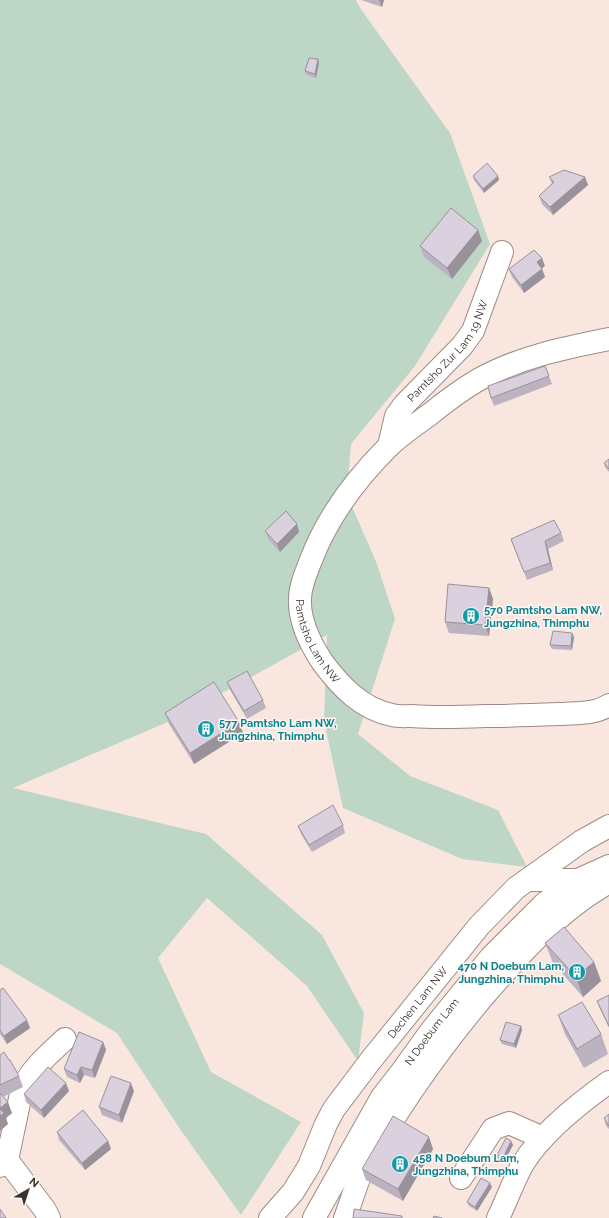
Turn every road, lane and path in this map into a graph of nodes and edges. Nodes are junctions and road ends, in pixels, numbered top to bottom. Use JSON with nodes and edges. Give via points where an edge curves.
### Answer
{"nodes":[{"id":1,"x":502,"y":252,"type":"dead end"},
{"id":2,"x":609,"y":339,"type":"edge"},
{"id":3,"x":389,"y":446,"type":"junction"},
{"id":4,"x":609,"y":705,"type":"edge"},
{"id":5,"x":609,"y":826,"type":"edge"},
{"id":6,"x":609,"y":866,"type":"edge"},
{"id":7,"x":528,"y":880,"type":"junction"},
{"id":8,"x":578,"y":880,"type":"junction"},
{"id":9,"x":609,"y":882,"type":"edge"},
{"id":10,"x":64,"y":1038,"type":"dead end"},
{"id":11,"x":609,"y":1082,"type":"edge"},
{"id":12,"x":543,"y":1138,"type":"junction"},
{"id":13,"x":2,"y":1160,"type":"edge"},
{"id":14,"x":461,"y":1178,"type":"dead end"},
{"id":15,"x":49,"y":1218,"type":"edge"},
{"id":16,"x":270,"y":1218,"type":"edge"},
{"id":17,"x":314,"y":1218,"type":"edge"},
{"id":18,"x":345,"y":1218,"type":"edge"},
{"id":19,"x":498,"y":1218,"type":"edge"}],
"edges":[{"from":1,"to":3,"type":"street","name":"Pamtsho Zur Lam 19 NW","via":[[473,331],[462,346],[404,405],[396,416]]},
{"from":2,"to":3,"type":"street","name":"Pamtsho Lam NW","via":[[546,352],[479,379],[450,398]]},
{"from":3,"to":4,"type":"street","name":"Pamtsho Lam NW","via":[[339,507],[324,531],[303,580],[301,615],[318,655],[334,678],[362,703],[393,716],[527,716],[587,712]]},
{"from":5,"to":7,"type":"street","name":"Dechen Lam NW"},
{"from":6,"to":8,"type":"street","name":"N Doebum Lam"},
{"from":7,"to":8,"type":"street"},
{"from":7,"to":16,"type":"street","name":"Dechen Lam NW","via":[[516,888],[478,926],[371,1060],[334,1109],[309,1166],[293,1192]]},
{"from":8,"to":17,"type":"street","name":"N Doebum Lam","via":[[545,903],[491,957],[431,1031],[382,1097]]},
{"from":9,"to":18,"type":"street","name":"N Doebum Lam","via":[[575,904],[536,937],[449,1038],[402,1106],[361,1174]]},
{"from":10,"to":13,"type":"street","via":[[27,1079]]},
{"from":11,"to":12,"type":"street"},
{"from":12,"to":14,"type":"street","via":[[509,1123],[493,1129]]},
{"from":12,"to":19,"type":"street","via":[[524,1162]]},
{"from":13,"to":15,"type":"street"}]}
